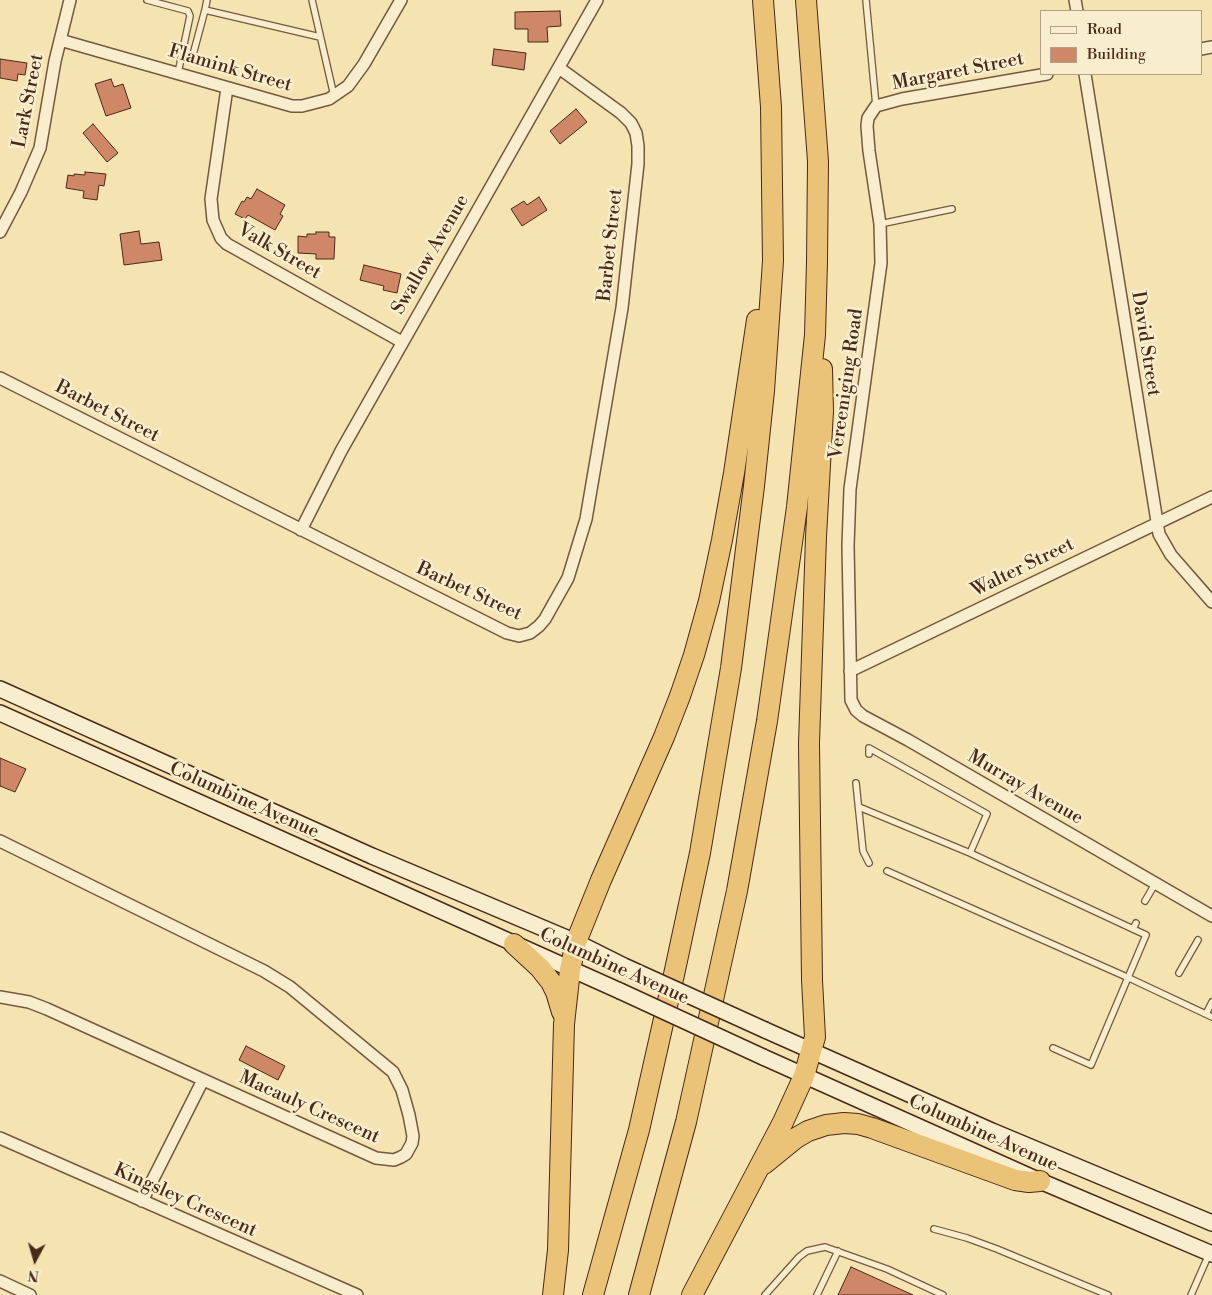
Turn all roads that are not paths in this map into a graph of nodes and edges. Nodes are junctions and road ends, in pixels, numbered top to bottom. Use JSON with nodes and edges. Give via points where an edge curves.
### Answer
{"nodes":[{"id":1,"x":70,"y":0,"type":"edge"},
{"id":2,"x":147,"y":0,"type":"edge"},
{"id":3,"x":207,"y":0,"type":"edge"},
{"id":4,"x":312,"y":0,"type":"edge"},
{"id":5,"x":401,"y":0,"type":"edge"},
{"id":6,"x":597,"y":0,"type":"edge"},
{"id":7,"x":763,"y":0,"type":"edge"},
{"id":8,"x":806,"y":0,"type":"edge"},
{"id":9,"x":866,"y":0,"type":"edge"},
{"id":10,"x":205,"y":10,"type":"junction"},
{"id":11,"x":320,"y":37,"type":"junction"},
{"id":12,"x":60,"y":40,"type":"junction"},
{"id":13,"x":194,"y":51,"type":"dead end"},
{"id":14,"x":559,"y":68,"type":"junction"},
{"id":15,"x":178,"y":73,"type":"junction"},
{"id":16,"x":1041,"y":75,"type":"edge"},
{"id":17,"x":1084,"y":75,"type":"edge"},
{"id":18,"x":227,"y":88,"type":"junction"},
{"id":19,"x":334,"y":96,"type":"junction"},
{"id":20,"x":876,"y":106,"type":"junction"},
{"id":21,"x":952,"y":209,"type":"dead end"},
{"id":22,"x":3,"y":220,"type":"edge"},
{"id":23,"x":880,"y":224,"type":"junction"},
{"id":24,"x":0,"y":232,"type":"edge"},
{"id":25,"x":773,"y":262,"type":"junction"},
{"id":26,"x":815,"y":335,"type":"junction"},
{"id":27,"x":402,"y":342,"type":"junction"},
{"id":28,"x":0,"y":378,"type":"edge"},
{"id":29,"x":1212,"y":497,"type":"edge"},
{"id":30,"x":1158,"y":523,"type":"junction"},
{"id":31,"x":301,"y":530,"type":"junction"},
{"id":32,"x":1212,"y":602,"type":"edge"},
{"id":33,"x":850,"y":671,"type":"junction"},
{"id":34,"x":0,"y":689,"type":"edge"},
{"id":35,"x":0,"y":713,"type":"edge"},
{"id":36,"x":869,"y":754,"type":"dead end"},
{"id":37,"x":856,"y":783,"type":"dead end"},
{"id":38,"x":859,"y":807,"type":"junction"},
{"id":39,"x":0,"y":841,"type":"edge"},
{"id":40,"x":970,"y":853,"type":"junction"},
{"id":41,"x":869,"y":864,"type":"dead end"},
{"id":42,"x":887,"y":871,"type":"dead end"},
{"id":43,"x":1155,"y":884,"type":"junction"},
{"id":44,"x":1145,"y":901,"type":"dead end"},
{"id":45,"x":1212,"y":916,"type":"edge"},
{"id":46,"x":1198,"y":940,"type":"dead end"},
{"id":47,"x":576,"y":942,"type":"junction"},
{"id":48,"x":514,"y":944,"type":"junction"},
{"id":49,"x":570,"y":970,"type":"junction"},
{"id":50,"x":1179,"y":973,"type":"dead end"},
{"id":51,"x":1129,"y":978,"type":"junction"},
{"id":52,"x":0,"y":998,"type":"edge"},
{"id":53,"x":1212,"y":1002,"type":"edge"},
{"id":54,"x":1209,"y":1016,"type":"edge"},
{"id":55,"x":564,"y":1024,"type":"junction"},
{"id":56,"x":1053,"y":1048,"type":"dead end"},
{"id":57,"x":811,"y":1051,"type":"junction"},
{"id":58,"x":804,"y":1076,"type":"junction"},
{"id":59,"x":204,"y":1080,"type":"junction"},
{"id":60,"x":0,"y":1138,"type":"edge"},
{"id":61,"x":757,"y":1170,"type":"junction"},
{"id":62,"x":1040,"y":1182,"type":"junction"},
{"id":63,"x":142,"y":1201,"type":"junction"},
{"id":64,"x":1212,"y":1223,"type":"edge"},
{"id":65,"x":934,"y":1229,"type":"dead end"},
{"id":66,"x":838,"y":1251,"type":"junction"},
{"id":67,"x":1211,"y":1254,"type":"edge"},
{"id":68,"x":0,"y":1281,"type":"edge"},
{"id":69,"x":30,"y":1295,"type":"edge"},
{"id":70,"x":357,"y":1295,"type":"edge"},
{"id":71,"x":554,"y":1295,"type":"edge"},
{"id":72,"x":593,"y":1295,"type":"edge"},
{"id":73,"x":639,"y":1295,"type":"edge"},
{"id":74,"x":692,"y":1295,"type":"edge"},
{"id":75,"x":765,"y":1295,"type":"edge"},
{"id":76,"x":817,"y":1295,"type":"edge"},
{"id":77,"x":944,"y":1295,"type":"edge"},
{"id":78,"x":1108,"y":1295,"type":"edge"},
{"id":79,"x":1191,"y":1295,"type":"edge"}],
"edges":[{"from":1,"to":12,"type":"street","name":"Lark Street"},
{"from":2,"to":15,"type":"lane","via":[[188,11],[190,16]]},
{"from":3,"to":10,"type":"lane"},
{"from":4,"to":11,"type":"lane"},
{"from":5,"to":19,"type":"street","name":"Flamink Street","via":[[355,77]]},
{"from":6,"to":14,"type":"street","name":"Swallow Avenue"},
{"from":7,"to":25,"type":"highway","via":[[772,107]]},
{"from":8,"to":26,"type":"highway","via":[[818,161]]},
{"from":9,"to":20,"type":"lane"},
{"from":10,"to":11,"type":"lane"},
{"from":10,"to":13,"type":"lane"},
{"from":11,"to":19,"type":"lane"},
{"from":12,"to":15,"type":"street","name":"Flamink Street"},
{"from":12,"to":22,"type":"street","name":"Lark Street","via":[[40,148]]},
{"from":14,"to":27,"type":"street","name":"Swallow Avenue"},
{"from":14,"to":31,"type":"street","name":"Barbet Street","via":[[621,113],[631,123],[638,146],[622,308],[591,495],[573,566],[561,591],[539,626],[530,633],[513,635]]},
{"from":15,"to":18,"type":"street","name":"Flamink Street"},
{"from":16,"to":20,"type":"street","name":"Margaret Street"},
{"from":17,"to":30,"type":"street","name":"David Street"},
{"from":18,"to":19,"type":"street","name":"Flamink Street","via":[[292,106],[314,104]]},
{"from":18,"to":27,"type":"street","name":"Valk Street","via":[[211,199],[213,220],[221,238]]},
{"from":20,"to":23,"type":"street","name":"Vereeniging Road","via":[[867,126]]},
{"from":21,"to":23,"type":"lane"},
{"from":22,"to":24,"type":"street","name":"Lark Street"},
{"from":23,"to":33,"type":"street","name":"Vereeniging Road","via":[[881,263],[850,489]]},
{"from":25,"to":47,"type":"highway","via":[[757,320],[722,540],[696,646],[664,737]]},
{"from":25,"to":72,"type":"highway","via":[[754,486],[731,668],[703,835],[639,1130]]},
{"from":26,"to":57,"type":"highway","via":[[823,375],[823,411],[809,743],[815,1037]]},
{"from":26,"to":73,"type":"highway","via":[[781,629],[737,891],[686,1122]]},
{"from":27,"to":31,"type":"street","name":"Swallow Avenue"},
{"from":28,"to":31,"type":"street","name":"Barbet Street"},
{"from":29,"to":30,"type":"street","name":"Walter Street"},
{"from":30,"to":32,"type":"street","name":"David Street","via":[[1171,555]]},
{"from":30,"to":33,"type":"street","name":"Walter Street"},
{"from":33,"to":43,"type":"street","name":"Murray Avenue","via":[[851,700],[863,716]]},
{"from":34,"to":47,"type":"main road","name":"Columbine Avenue","via":[[363,852]]},
{"from":35,"to":48,"type":"main road","name":"Columbine Avenue"},
{"from":36,"to":40,"type":"lane","via":[[869,748],[987,814]]},
{"from":37,"to":38,"type":"lane"},
{"from":38,"to":40,"type":"lane"},
{"from":38,"to":41,"type":"lane","via":[[863,851]]},
{"from":39,"to":59,"type":"street","name":"Macauly Crescent","via":[[290,987],[393,1072],[410,1115],[412,1143],[401,1158],[376,1158]]},
{"from":40,"to":51,"type":"lane","via":[[1134,926],[1146,935]]},
{"from":42,"to":51,"type":"lane"},
{"from":43,"to":44,"type":"lane"},
{"from":43,"to":45,"type":"street","name":"Murray Avenue"},
{"from":46,"to":50,"type":"lane"},
{"from":47,"to":49,"type":"highway"},
{"from":47,"to":57,"type":"main road","name":"Columbine Avenue","bridge":true},
{"from":48,"to":49,"type":"main road","name":"Columbine Avenue"},
{"from":48,"to":55,"type":"highway","via":[[551,982]]},
{"from":49,"to":55,"type":"highway"},
{"from":49,"to":58,"type":"main road","name":"Columbine Avenue","bridge":true},
{"from":51,"to":54,"type":"lane"},
{"from":51,"to":56,"type":"lane","via":[[1091,1066]]},
{"from":52,"to":59,"type":"street","name":"Macauly Crescent","via":[[43,1007]]},
{"from":53,"to":54,"type":"lane"},
{"from":55,"to":71,"type":"highway"},
{"from":57,"to":58,"type":"highway"},
{"from":57,"to":64,"type":"main road","name":"Columbine Avenue"},
{"from":58,"to":61,"type":"highway"},
{"from":58,"to":62,"type":"main road","name":"Columbine Avenue"},
{"from":59,"to":63,"type":"street"},
{"from":60,"to":63,"type":"street","name":"Kingsley Crescent"},
{"from":61,"to":62,"type":"highway","via":[[808,1131],[844,1123],[872,1128],[1015,1180]]},
{"from":61,"to":74,"type":"highway"},
{"from":62,"to":67,"type":"main road","name":"Columbine Avenue"},
{"from":63,"to":70,"type":"street","name":"Kingsley Crescent"},
{"from":65,"to":78,"type":"lane","via":[[998,1249]]},
{"from":66,"to":75,"type":"lane","via":[[825,1247],[808,1251]]},
{"from":66,"to":76,"type":"lane"},
{"from":66,"to":77,"type":"lane"},
{"from":67,"to":79,"type":"lane"},
{"from":68,"to":69,"type":"street"}]}
